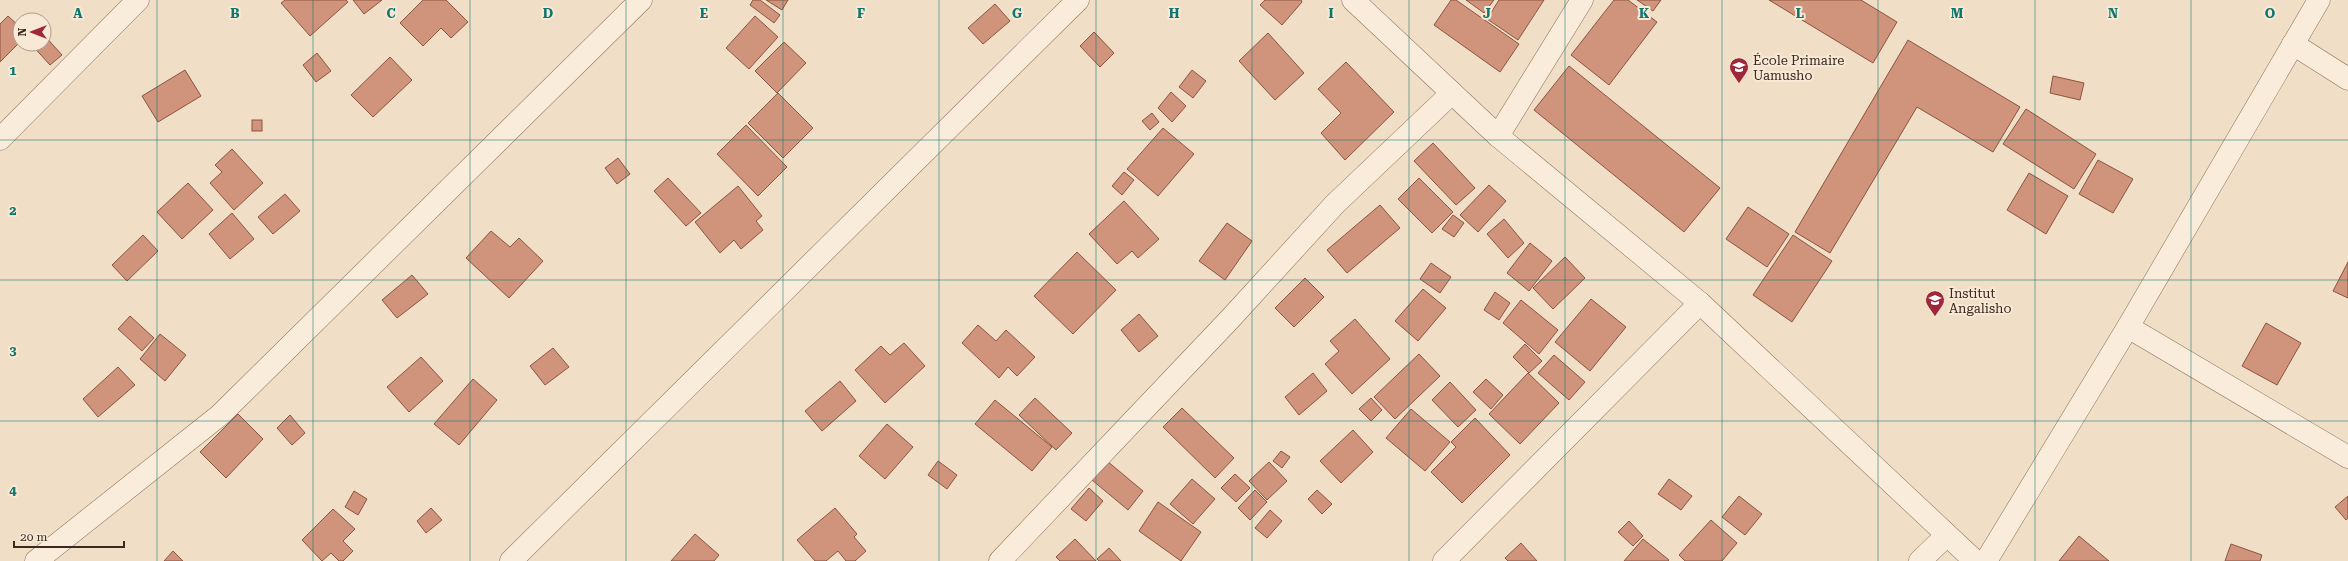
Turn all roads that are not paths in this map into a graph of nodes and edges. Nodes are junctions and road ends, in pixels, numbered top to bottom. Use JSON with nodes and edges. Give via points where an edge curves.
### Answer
{"nodes":[{"id":1,"x":138,"y":0,"type":"edge"},
{"id":2,"x":641,"y":0,"type":"edge"},
{"id":3,"x":1078,"y":0,"type":"edge"},
{"id":4,"x":1353,"y":0,"type":"edge"},
{"id":5,"x":1582,"y":0,"type":"edge"},
{"id":6,"x":2319,"y":0,"type":"edge"},
{"id":7,"x":2293,"y":44,"type":"junction"},
{"id":8,"x":2348,"y":79,"type":"edge"},
{"id":9,"x":1452,"y":93,"type":"junction"},
{"id":10,"x":1498,"y":136,"type":"junction"},
{"id":11,"x":0,"y":140,"type":"edge"},
{"id":12,"x":1700,"y":303,"type":"junction"},
{"id":13,"x":2128,"y":327,"type":"junction"},
{"id":14,"x":2348,"y":457,"type":"edge"},
{"id":15,"x":1947,"y":535,"type":"junction"},
{"id":16,"x":36,"y":561,"type":"edge"},
{"id":17,"x":511,"y":561,"type":"edge"},
{"id":18,"x":1000,"y":561,"type":"edge"},
{"id":19,"x":1444,"y":561,"type":"edge"},
{"id":20,"x":1920,"y":561,"type":"edge"},
{"id":21,"x":1975,"y":561,"type":"edge"},
{"id":22,"x":1986,"y":561,"type":"edge"}],
"edges":[{"from":1,"to":11,"type":"street"},
{"from":2,"to":16,"type":"street","via":[[220,415]]},
{"from":3,"to":17,"type":"street"},
{"from":4,"to":9,"type":"street"},
{"from":5,"to":10,"type":"street"},
{"from":6,"to":7,"type":"street"},
{"from":7,"to":8,"type":"street"},
{"from":7,"to":13,"type":"street"},
{"from":9,"to":10,"type":"street"},
{"from":9,"to":18,"type":"street","via":[[1335,204],[1230,319]]},
{"from":10,"to":12,"type":"street"},
{"from":12,"to":15,"type":"street"},
{"from":12,"to":19,"type":"street"},
{"from":13,"to":14,"type":"street"},
{"from":13,"to":22,"type":"street"},
{"from":15,"to":20,"type":"street"},
{"from":15,"to":21,"type":"street"}]}
